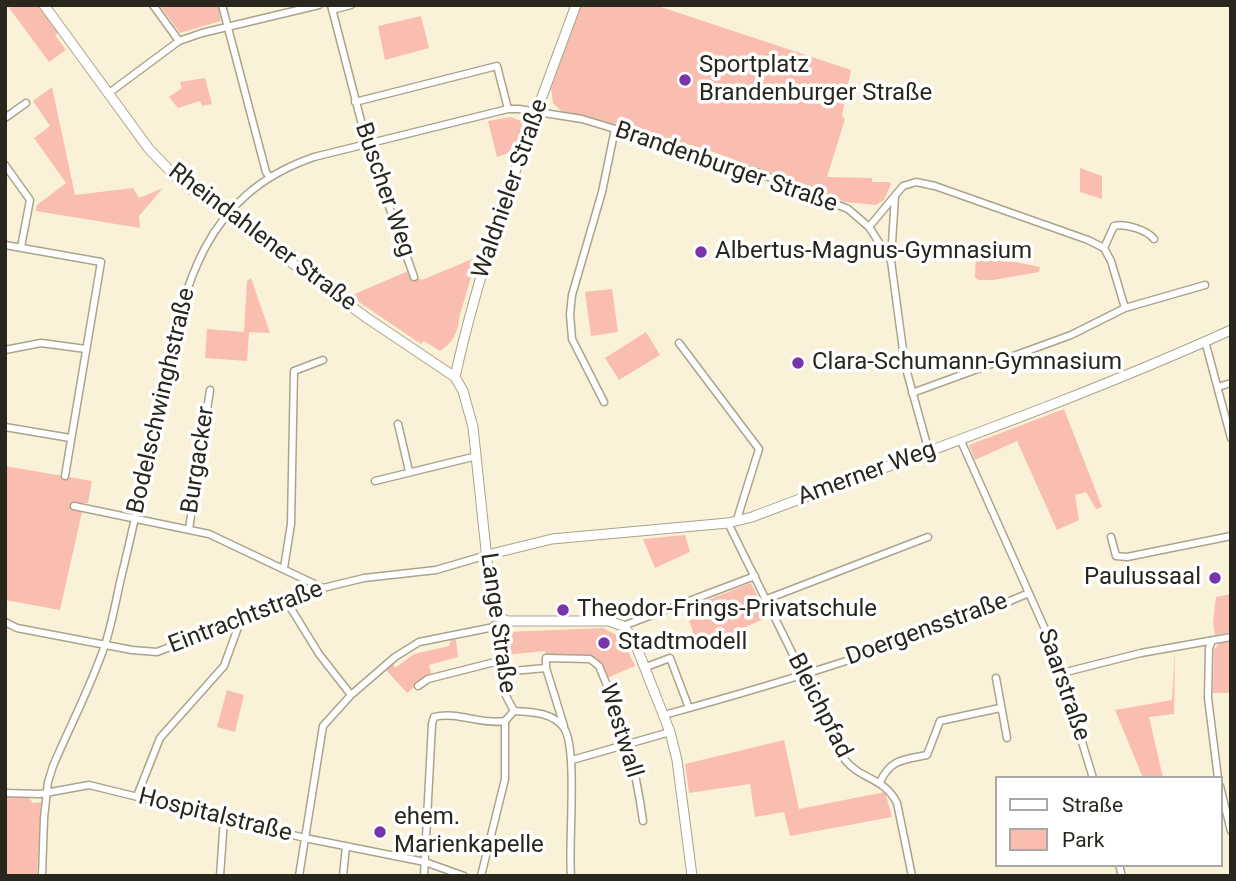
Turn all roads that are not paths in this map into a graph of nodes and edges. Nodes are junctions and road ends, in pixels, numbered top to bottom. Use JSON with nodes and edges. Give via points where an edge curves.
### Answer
{"nodes":[{"id":1,"x":44,"y":5,"type":"edge"},
{"id":2,"x":153,"y":5,"type":"edge"},
{"id":3,"x":222,"y":5,"type":"edge"},
{"id":4,"x":319,"y":5,"type":"edge"},
{"id":5,"x":351,"y":5,"type":"edge"},
{"id":6,"x":576,"y":5,"type":"edge"},
{"id":7,"x":331,"y":8,"type":"edge"},
{"id":8,"x":228,"y":27,"type":"junction"},
{"id":9,"x":179,"y":41,"type":"junction"},
{"id":10,"x":109,"y":93,"type":"junction"},
{"id":11,"x":355,"y":102,"type":"junction"},
{"id":12,"x":26,"y":103,"type":"dead end"},
{"id":13,"x":508,"y":109,"type":"junction"},
{"id":14,"x":537,"y":111,"type":"junction"},
{"id":15,"x":5,"y":118,"type":"edge"},
{"id":16,"x":615,"y":129,"type":"junction"},
{"id":17,"x":368,"y":144,"type":"junction"},
{"id":18,"x":5,"y":165,"type":"edge"},
{"id":19,"x":269,"y":176,"type":"junction"},
{"id":20,"x":895,"y":196,"type":"junction"},
{"id":21,"x":226,"y":216,"type":"junction"},
{"id":22,"x":869,"y":227,"type":"junction"},
{"id":23,"x":1154,"y":239,"type":"dead end"},
{"id":24,"x":5,"y":245,"type":"edge"},
{"id":25,"x":22,"y":247,"type":"junction"},
{"id":26,"x":1104,"y":248,"type":"junction"},
{"id":27,"x":891,"y":261,"type":"junction"},
{"id":28,"x":414,"y":277,"type":"dead end"},
{"id":29,"x":1205,"y":285,"type":"dead end"},
{"id":30,"x":1125,"y":308,"type":"junction"},
{"id":31,"x":1231,"y":330,"type":"edge"},
{"id":32,"x":1205,"y":341,"type":"junction"},
{"id":33,"x":679,"y":343,"type":"dead end"},
{"id":34,"x":86,"y":349,"type":"junction"},
{"id":35,"x":5,"y":350,"type":"edge"},
{"id":36,"x":323,"y":360,"type":"dead end"},
{"id":37,"x":455,"y":377,"type":"junction"},
{"id":38,"x":1231,"y":383,"type":"edge"},
{"id":39,"x":1218,"y":387,"type":"junction"},
{"id":40,"x":210,"y":390,"type":"dead end"},
{"id":41,"x":912,"y":393,"type":"junction"},
{"id":42,"x":604,"y":402,"type":"dead end"},
{"id":43,"x":398,"y":424,"type":"dead end"},
{"id":44,"x":5,"y":427,"type":"edge"},
{"id":45,"x":71,"y":438,"type":"junction"},
{"id":46,"x":1231,"y":438,"type":"edge"},
{"id":47,"x":961,"y":441,"type":"junction"},
{"id":48,"x":929,"y":452,"type":"junction"},
{"id":49,"x":477,"y":456,"type":"junction"},
{"id":50,"x":409,"y":471,"type":"junction"},
{"id":51,"x":65,"y":476,"type":"dead end"},
{"id":52,"x":375,"y":481,"type":"dead end"},
{"id":53,"x":74,"y":506,"type":"dead end"},
{"id":54,"x":136,"y":518,"type":"junction"},
{"id":55,"x":740,"y":520,"type":"junction"},
{"id":56,"x":728,"y":523,"type":"junction"},
{"id":57,"x":189,"y":529,"type":"junction"},
{"id":58,"x":1231,"y":536,"type":"edge"},
{"id":59,"x":928,"y":537,"type":"dead end"},
{"id":60,"x":1111,"y":537,"type":"dead end"},
{"id":61,"x":487,"y":555,"type":"junction"},
{"id":62,"x":284,"y":568,"type":"junction"},
{"id":63,"x":755,"y":576,"type":"junction"},
{"id":64,"x":323,"y":588,"type":"junction"},
{"id":65,"x":1029,"y":593,"type":"junction"},
{"id":66,"x":766,"y":599,"type":"junction"},
{"id":67,"x":287,"y":602,"type":"junction"},
{"id":68,"x":497,"y":616,"type":"junction"},
{"id":69,"x":241,"y":619,"type":"junction"},
{"id":70,"x":5,"y":622,"type":"edge"},
{"id":71,"x":494,"y":626,"type":"junction"},
{"id":72,"x":623,"y":626,"type":"junction"},
{"id":73,"x":1231,"y":637,"type":"edge"},
{"id":74,"x":1212,"y":641,"type":"junction"},
{"id":75,"x":105,"y":644,"type":"junction"},
{"id":76,"x":499,"y":661,"type":"junction"},
{"id":77,"x":646,"y":667,"type":"junction"},
{"id":78,"x":546,"y":668,"type":"junction"},
{"id":79,"x":500,"y":672,"type":"junction"},
{"id":80,"x":802,"y":673,"type":"junction"},
{"id":81,"x":1062,"y":673,"type":"junction"},
{"id":82,"x":996,"y":678,"type":"dead end"},
{"id":83,"x":418,"y":686,"type":"dead end"},
{"id":84,"x":351,"y":695,"type":"junction"},
{"id":85,"x":689,"y":708,"type":"junction"},
{"id":86,"x":1000,"y":708,"type":"junction"},
{"id":87,"x":513,"y":710,"type":"junction"},
{"id":88,"x":664,"y":715,"type":"junction"},
{"id":89,"x":505,"y":721,"type":"junction"},
{"id":90,"x":564,"y":728,"type":"junction"},
{"id":91,"x":670,"y":733,"type":"junction"},
{"id":92,"x":1007,"y":738,"type":"dead end"},
{"id":93,"x":629,"y":745,"type":"junction"},
{"id":94,"x":572,"y":760,"type":"junction"},
{"id":95,"x":1092,"y":776,"type":"edge"},
{"id":96,"x":1218,"y":776,"type":"edge"},
{"id":97,"x":880,"y":782,"type":"junction"},
{"id":98,"x":47,"y":791,"type":"junction"},
{"id":99,"x":5,"y":793,"type":"edge"},
{"id":100,"x":1222,"y":794,"type":"edge"},
{"id":101,"x":137,"y":796,"type":"junction"},
{"id":102,"x":224,"y":819,"type":"junction"},
{"id":103,"x":643,"y":821,"type":"dead end"},
{"id":104,"x":1231,"y":831,"type":"edge"},
{"id":105,"x":305,"y":838,"type":"junction"},
{"id":106,"x":346,"y":846,"type":"junction"},
{"id":107,"x":425,"y":862,"type":"junction"},
{"id":108,"x":42,"y":876,"type":"edge"},
{"id":109,"x":219,"y":876,"type":"edge"},
{"id":110,"x":299,"y":876,"type":"edge"},
{"id":111,"x":344,"y":876,"type":"edge"},
{"id":112,"x":424,"y":876,"type":"edge"},
{"id":113,"x":464,"y":876,"type":"edge"},
{"id":114,"x":481,"y":876,"type":"edge"},
{"id":115,"x":571,"y":876,"type":"edge"},
{"id":116,"x":692,"y":876,"type":"edge"},
{"id":117,"x":912,"y":876,"type":"edge"}],
"edges":[{"from":1,"to":10,"type":"main road","name":"Rheindahlener Straße"},
{"from":2,"to":9,"type":"street"},
{"from":3,"to":8,"type":"street"},
{"from":4,"to":8,"type":"street"},
{"from":5,"to":7,"type":"street","name":"Buscher Weg"},
{"from":6,"to":14,"type":"main road","name":"Waldnieler Straße"},
{"from":7,"to":11,"type":"street","name":"Buscher Weg"},
{"from":8,"to":9,"type":"street"},
{"from":8,"to":19,"type":"street"},
{"from":9,"to":10,"type":"street"},
{"from":10,"to":21,"type":"main road","name":"Rheindahlener Straße","via":[[165,166]]},
{"from":11,"to":13,"type":"street","name":"Buscher Weg","via":[[497,66]]},
{"from":11,"to":17,"type":"street","name":"Buscher Weg"},
{"from":12,"to":15,"type":"street"},
{"from":13,"to":14,"type":"street","name":"Bodelschwinghstraße"},
{"from":13,"to":17,"type":"street","name":"Bodelschwinghstraße"},
{"from":14,"to":16,"type":"street","name":"Brandenburger Straße"},
{"from":14,"to":37,"type":"main road","name":"Waldnieler Straße","via":[[485,259]]},
{"from":16,"to":22,"type":"street","name":"Brandenburger Straße","via":[[756,172],[848,209]]},
{"from":16,"to":42,"type":"street","via":[[570,314],[574,346]]},
{"from":17,"to":19,"type":"street","name":"Bodelschwinghstraße","via":[[314,157]]},
{"from":17,"to":28,"type":"street","name":"Buscher Weg"},
{"from":18,"to":25,"type":"street","via":[[30,200]]},
{"from":19,"to":21,"type":"street","name":"Bodelschwinghstraße"},
{"from":20,"to":22,"type":"street"},
{"from":20,"to":26,"type":"street","via":[[902,186],[916,182],[935,186]]},
{"from":20,"to":27,"type":"street","name":"Brandenburger Straße"},
{"from":21,"to":37,"type":"main road","name":"Rheindahlener Straße"},
{"from":21,"to":54,"type":"street","name":"Bodelschwinghstraße","via":[[198,260],[183,296]]},
{"from":22,"to":27,"type":"street","name":"Brandenburger Straße"},
{"from":23,"to":26,"type":"street","via":[[1120,224],[1114,226]]},
{"from":24,"to":25,"type":"street"},
{"from":25,"to":34,"type":"street","via":[[101,262]]},
{"from":26,"to":30,"type":"street"},
{"from":27,"to":41,"type":"street","name":"Brandenburger Straße"},
{"from":29,"to":30,"type":"street"},
{"from":30,"to":41,"type":"street","via":[[1061,339]]},
{"from":31,"to":32,"type":"main road","name":"Amerner Weg"},
{"from":32,"to":39,"type":"street"},
{"from":32,"to":47,"type":"main road","name":"Amerner Weg"},
{"from":33,"to":55,"type":"street","via":[[759,449]]},
{"from":34,"to":35,"type":"street","via":[[41,343]]},
{"from":34,"to":45,"type":"street"},
{"from":36,"to":62,"type":"street","via":[[294,371],[291,524]]},
{"from":37,"to":49,"type":"main road","name":"Lange Straße","via":[[463,391]]},
{"from":38,"to":39,"type":"street"},
{"from":39,"to":46,"type":"street"},
{"from":40,"to":57,"type":"street","name":"Burgacker"},
{"from":41,"to":48,"type":"street","name":"Brandenburger Straße"},
{"from":43,"to":50,"type":"street"},
{"from":44,"to":45,"type":"street"},
{"from":45,"to":51,"type":"street"},
{"from":47,"to":48,"type":"main road","name":"Amerner Weg"},
{"from":47,"to":65,"type":"street","name":"Saarstraße"},
{"from":48,"to":55,"type":"main road","name":"Amerner Weg"},
{"from":49,"to":50,"type":"street"},
{"from":49,"to":61,"type":"main road","name":"Lange Straße"},
{"from":50,"to":52,"type":"street"},
{"from":53,"to":54,"type":"street"},
{"from":54,"to":57,"type":"street"},
{"from":54,"to":75,"type":"street","name":"Bodelschwinghstraße"},
{"from":55,"to":56,"type":"main road","name":"Amerner Weg"},
{"from":56,"to":61,"type":"main road","name":"Amerner Weg","via":[[552,539]]},
{"from":56,"to":63,"type":"street","name":"Bleichpfad"},
{"from":57,"to":62,"type":"street"},
{"from":58,"to":60,"type":"street","via":[[1127,557],[1116,556]]},
{"from":59,"to":66,"type":"street"},
{"from":61,"to":64,"type":"street","name":"Eintrachtstraße","via":[[436,570]]},
{"from":61,"to":68,"type":"main road","name":"Lange Straße"},
{"from":62,"to":64,"type":"street"},
{"from":63,"to":66,"type":"street","name":"Bleichpfad"},
{"from":63,"to":72,"type":"street"},
{"from":64,"to":67,"type":"street","name":"Eintrachtstraße"},
{"from":65,"to":80,"type":"street","name":"Doergensstraße","via":[[917,638]]},
{"from":65,"to":81,"type":"street","name":"Saarstraße"},
{"from":66,"to":80,"type":"street","name":"Bleichpfad"},
{"from":67,"to":69,"type":"street","name":"Eintrachtstraße"},
{"from":67,"to":84,"type":"street","via":[[318,654]]},
{"from":68,"to":71,"type":"street","name":"Lange Straße"},
{"from":68,"to":72,"type":"main road","via":[[507,621],[609,621]]},
{"from":69,"to":75,"type":"street","name":"Eintrachtstraße","via":[[157,652]]},
{"from":69,"to":101,"type":"street","via":[[224,666],[160,738]]},
{"from":70,"to":75,"type":"street","name":"Eintrachtstraße"},
{"from":71,"to":76,"type":"street","name":"Lange Straße"},
{"from":71,"to":84,"type":"street","via":[[419,642]]},
{"from":72,"to":77,"type":"main road"},
{"from":73,"to":74,"type":"street"},
{"from":74,"to":81,"type":"street"},
{"from":74,"to":96,"type":"street","via":[[1208,698]]},
{"from":75,"to":98,"type":"street","name":"Bodelschwinghstraße","via":[[53,766]]},
{"from":76,"to":79,"type":"street","name":"Lange Straße"},
{"from":76,"to":83,"type":"street","via":[[428,679]]},
{"from":77,"to":85,"type":"street","via":[[670,658]]},
{"from":77,"to":88,"type":"main road"},
{"from":78,"to":79,"type":"street"},
{"from":78,"to":90,"type":"street"},
{"from":78,"to":93,"type":"street","name":"Westwall","via":[[545,658],[590,659],[599,666]]},
{"from":79,"to":87,"type":"street","name":"Lange Straße"},
{"from":80,"to":85,"type":"street","name":"Doergensstraße"},
{"from":80,"to":97,"type":"street","name":"Bleichpfad","via":[[845,760],[860,774]]},
{"from":81,"to":95,"type":"street","name":"Saarstraße"},
{"from":82,"to":86,"type":"street"},
{"from":84,"to":105,"type":"street","via":[[323,726]]},
{"from":85,"to":88,"type":"street","name":"Doergensstraße"},
{"from":86,"to":92,"type":"street"},
{"from":86,"to":97,"type":"street","via":[[940,721],[927,755],[894,762]]},
{"from":87,"to":89,"type":"street"},
{"from":87,"to":90,"type":"street","name":"Lange Straße","via":[[547,715]]},
{"from":88,"to":91,"type":"main road"},
{"from":89,"to":107,"type":"street","via":[[434,718]]},
{"from":89,"to":114,"type":"street","via":[[505,779]]},
{"from":90,"to":94,"type":"street"},
{"from":91,"to":93,"type":"street"},
{"from":91,"to":116,"type":"main road"},
{"from":93,"to":94,"type":"street"},
{"from":93,"to":103,"type":"street","name":"Westwall"},
{"from":94,"to":115,"type":"street"},
{"from":97,"to":117,"type":"street","name":"Bleichpfad","via":[[897,803]]},
{"from":98,"to":99,"type":"street","name":"Hospitalstraße"},
{"from":98,"to":101,"type":"street","name":"Hospitalstraße","via":[[89,785]]},
{"from":98,"to":108,"type":"street","name":"Bodelschwinghstraße"},
{"from":100,"to":104,"type":"street"},
{"from":101,"to":102,"type":"street","name":"Hospitalstraße"},
{"from":102,"to":105,"type":"street","name":"Hospitalstraße"},
{"from":102,"to":109,"type":"street"},
{"from":105,"to":106,"type":"street","name":"Hospitalstraße"},
{"from":105,"to":110,"type":"street"},
{"from":106,"to":107,"type":"street","name":"Hospitalstraße"},
{"from":106,"to":111,"type":"street"},
{"from":107,"to":112,"type":"street"},
{"from":107,"to":113,"type":"street","name":"Hospitalstraße"}]}
